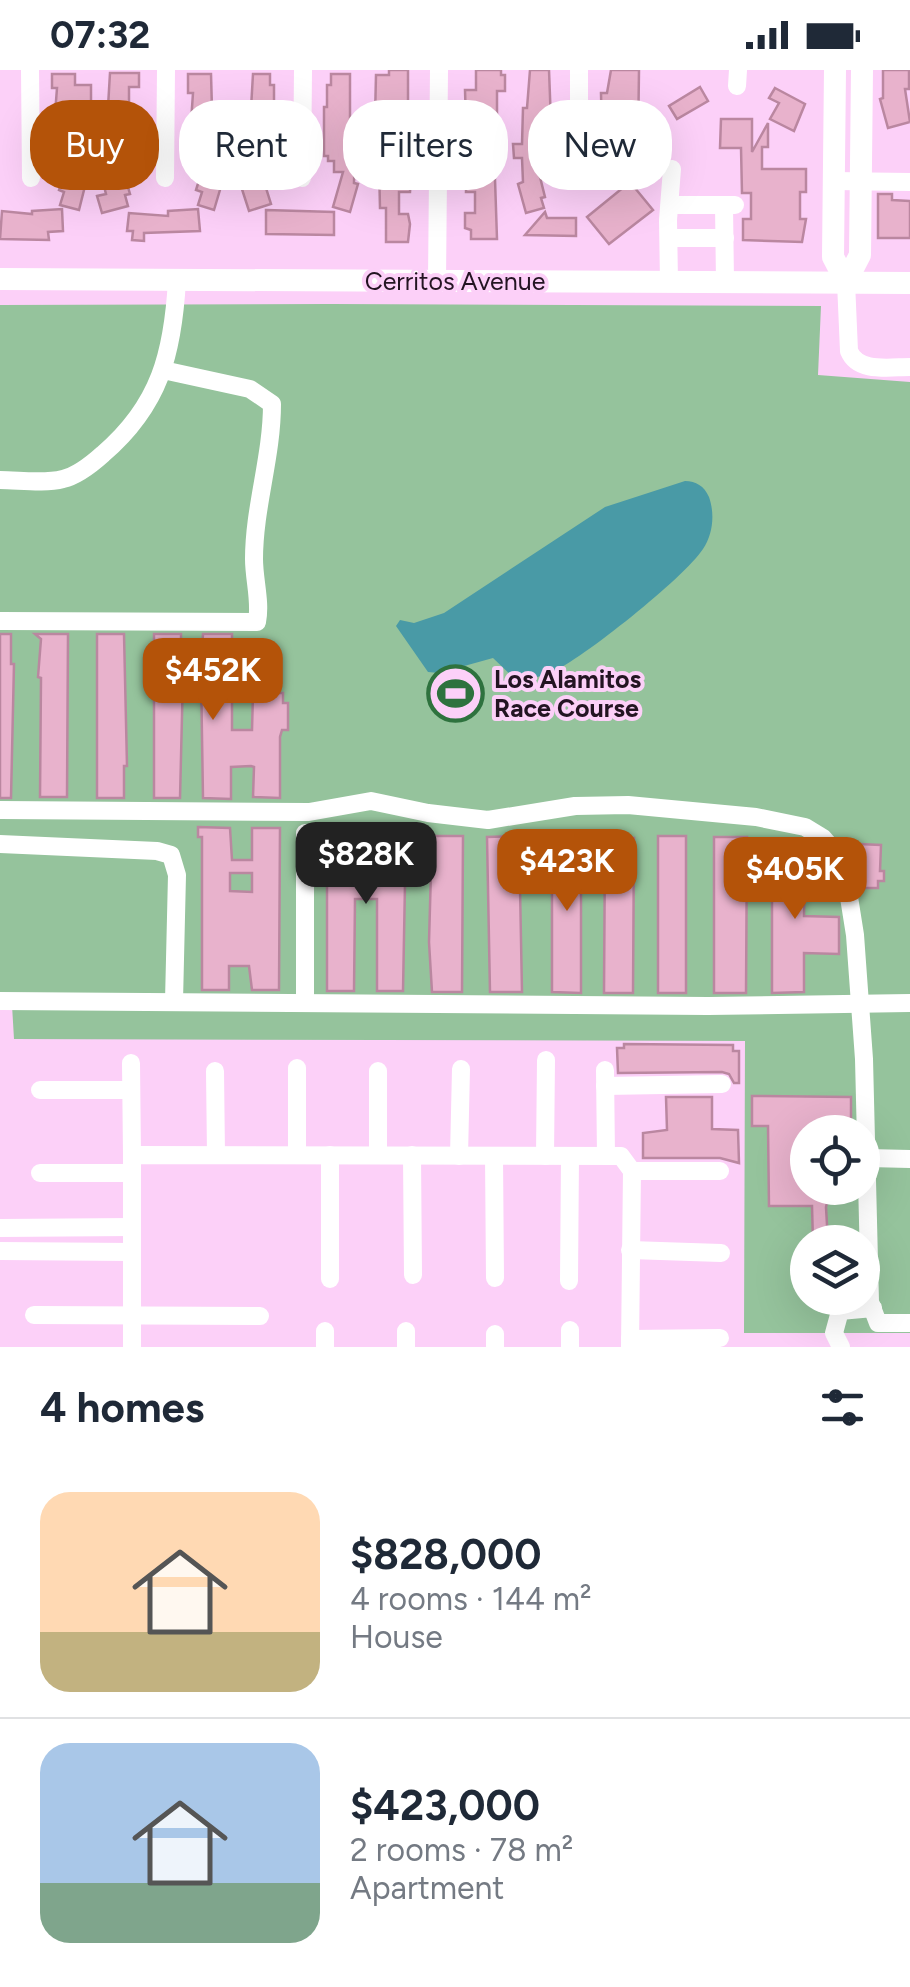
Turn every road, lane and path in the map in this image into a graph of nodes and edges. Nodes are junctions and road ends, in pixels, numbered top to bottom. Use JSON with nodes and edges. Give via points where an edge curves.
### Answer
{"nodes":[{"id":1,"x":30,"y":70,"type":"edge"},
{"id":2,"x":166,"y":70,"type":"edge"},
{"id":3,"x":302,"y":70,"type":"edge"},
{"id":4,"x":439,"y":70,"type":"edge"},
{"id":5,"x":579,"y":70,"type":"edge"},
{"id":6,"x":835,"y":70,"type":"edge"},
{"id":7,"x":862,"y":70,"type":"edge"},
{"id":8,"x":30,"y":100,"type":"edge"},
{"id":9,"x":302,"y":100,"type":"edge"},
{"id":10,"x":579,"y":100,"type":"edge"},
{"id":11,"x":165,"y":178,"type":"dead end"},
{"id":12,"x":834,"y":180,"type":"junction"},
{"id":13,"x":861,"y":181,"type":"junction"},
{"id":14,"x":910,"y":182,"type":"edge"},
{"id":15,"x":672,"y":190,"type":"edge"},
{"id":16,"x":672,"y":205,"type":"junction"},
{"id":17,"x":668,"y":238,"type":"junction"},
{"id":18,"x":725,"y":238,"type":"junction"},
{"id":19,"x":0,"y":279,"type":"edge"},
{"id":20,"x":177,"y":280,"type":"junction"},
{"id":21,"x":437,"y":281,"type":"junction"},
{"id":22,"x":669,"y":282,"type":"junction"},
{"id":23,"x":726,"y":282,"type":"junction"},
{"id":24,"x":846,"y":282,"type":"junction"},
{"id":25,"x":910,"y":283,"type":"edge"},
{"id":26,"x":910,"y":367,"type":"edge"},
{"id":27,"x":163,"y":370,"type":"junction"},
{"id":28,"x":0,"y":480,"type":"edge"},
{"id":29,"x":0,"y":622,"type":"edge"},
{"id":30,"x":0,"y":810,"type":"edge"},
{"id":31,"x":305,"y":833,"type":"dead end"},
{"id":32,"x":0,"y":844,"type":"edge"},
{"id":33,"x":0,"y":1001,"type":"edge"},
{"id":34,"x":174,"y":1002,"type":"junction"},
{"id":35,"x":305,"y":1003,"type":"junction"},
{"id":36,"x":861,"y":1003,"type":"junction"},
{"id":37,"x":910,"y":1003,"type":"edge"},
{"id":38,"x":546,"y":1060,"type":"dead end"},
{"id":39,"x":131,"y":1064,"type":"dead end"},
{"id":40,"x":297,"y":1068,"type":"dead end"},
{"id":41,"x":461,"y":1069,"type":"dead end"},
{"id":42,"x":215,"y":1071,"type":"dead end"},
{"id":43,"x":378,"y":1071,"type":"dead end"},
{"id":44,"x":722,"y":1084,"type":"dead end"},
{"id":45,"x":40,"y":1090,"type":"dead end"},
{"id":46,"x":131,"y":1090,"type":"junction"},
{"id":47,"x":866,"y":1115,"type":"edge"},
{"id":48,"x":216,"y":1155,"type":"junction"},
{"id":49,"x":297,"y":1155,"type":"junction"},
{"id":50,"x":330,"y":1155,"type":"junction"},
{"id":51,"x":378,"y":1156,"type":"junction"},
{"id":52,"x":412,"y":1156,"type":"junction"},
{"id":53,"x":459,"y":1156,"type":"junction"},
{"id":54,"x":494,"y":1156,"type":"junction"},
{"id":55,"x":546,"y":1156,"type":"junction"},
{"id":56,"x":570,"y":1156,"type":"junction"},
{"id":57,"x":606,"y":1156,"type":"junction"},
{"id":58,"x":880,"y":1158,"type":"edge"},
{"id":59,"x":910,"y":1158,"type":"edge"},
{"id":60,"x":132,"y":1164,"type":"junction"},
{"id":61,"x":632,"y":1171,"type":"junction"},
{"id":62,"x":720,"y":1171,"type":"dead end"},
{"id":63,"x":40,"y":1173,"type":"dead end"},
{"id":64,"x":132,"y":1227,"type":"junction"},
{"id":65,"x":0,"y":1228,"type":"edge"},
{"id":66,"x":630,"y":1250,"type":"junction"},
{"id":67,"x":0,"y":1251,"type":"edge"},
{"id":68,"x":132,"y":1252,"type":"junction"},
{"id":69,"x":721,"y":1253,"type":"dead end"},
{"id":70,"x":413,"y":1275,"type":"dead end"},
{"id":71,"x":495,"y":1278,"type":"dead end"},
{"id":72,"x":330,"y":1279,"type":"dead end"},
{"id":73,"x":570,"y":1281,"type":"dead end"},
{"id":74,"x":34,"y":1315,"type":"dead end"},
{"id":75,"x":839,"y":1315,"type":"edge"},
{"id":76,"x":875,"y":1315,"type":"edge"},
{"id":77,"x":132,"y":1316,"type":"junction"},
{"id":78,"x":260,"y":1316,"type":"dead end"},
{"id":79,"x":910,"y":1323,"type":"edge"},
{"id":80,"x":720,"y":1338,"type":"dead end"},
{"id":81,"x":630,"y":1343,"type":"edge"},
{"id":82,"x":132,"y":1347,"type":"edge"},
{"id":83,"x":841,"y":1347,"type":"edge"}],
"edges":[{"from":1,"to":8,"type":"street"},
{"from":2,"to":11,"type":"street"},
{"from":3,"to":9,"type":"street"},
{"from":4,"to":21,"type":"street"},
{"from":5,"to":10,"type":"street"},
{"from":6,"to":12,"type":"main road"},
{"from":7,"to":13,"type":"main road"},
{"from":12,"to":13,"type":"street"},
{"from":12,"to":24,"type":"main road","via":[[833,257]]},
{"from":13,"to":14,"type":"street"},
{"from":13,"to":24,"type":"main road","via":[[860,255]]},
{"from":15,"to":16,"type":"street"},
{"from":16,"to":17,"type":"street"},
{"from":16,"to":18,"type":"street","via":[[730,205]]},
{"from":17,"to":18,"type":"street"},
{"from":17,"to":22,"type":"street"},
{"from":18,"to":23,"type":"street"},
{"from":19,"to":20,"type":"main road","name":"Cerritos Avenue"},
{"from":20,"to":21,"type":"main road","name":"Cerritos Avenue"},
{"from":20,"to":27,"type":"street","via":[[174,332]]},
{"from":21,"to":22,"type":"main road","name":"Cerritos Avenue"},
{"from":22,"to":23,"type":"main road","name":"Cerritos Avenue"},
{"from":23,"to":24,"type":"main road","name":"Cerritos Avenue"},
{"from":24,"to":25,"type":"main road","name":"Cerritos Avenue"},
{"from":24,"to":26,"type":"street","via":[[853,360]]},
{"from":27,"to":28,"type":"street","via":[[145,409],[98,458],[64,479]]},
{"from":27,"to":29,"type":"street","via":[[250,389],[272,404],[254,559],[257,622]]},
{"from":30,"to":36,"type":"street","via":[[309,812],[372,801],[488,820],[575,806],[628,806],[787,822],[823,838],[837,854]]},
{"from":31,"to":35,"type":"street"},
{"from":32,"to":34,"type":"street","via":[[171,855],[177,875]]},
{"from":33,"to":34,"type":"street"},
{"from":34,"to":35,"type":"street"},
{"from":35,"to":36,"type":"street"},
{"from":36,"to":37,"type":"street"},
{"from":36,"to":47,"type":"street"},
{"from":38,"to":55,"type":"street"},
{"from":39,"to":46,"type":"street"},
{"from":40,"to":49,"type":"street"},
{"from":41,"to":53,"type":"street"},
{"from":42,"to":48,"type":"street"},
{"from":43,"to":51,"type":"street"},
{"from":44,"to":57,"type":"street","via":[[605,1078]]},
{"from":45,"to":46,"type":"street"},
{"from":46,"to":60,"type":"street"},
{"from":48,"to":49,"type":"street"},
{"from":48,"to":60,"type":"street"},
{"from":49,"to":50,"type":"street"},
{"from":50,"to":51,"type":"street"},
{"from":50,"to":72,"type":"street"},
{"from":51,"to":52,"type":"street"},
{"from":52,"to":53,"type":"street"},
{"from":52,"to":70,"type":"street"},
{"from":53,"to":54,"type":"street"},
{"from":54,"to":55,"type":"street"},
{"from":54,"to":71,"type":"street"},
{"from":55,"to":56,"type":"street"},
{"from":56,"to":57,"type":"street"},
{"from":56,"to":73,"type":"street"},
{"from":57,"to":61,"type":"street","via":[[621,1156]]},
{"from":58,"to":59,"type":"street"},
{"from":60,"to":63,"type":"street"},
{"from":60,"to":64,"type":"street"},
{"from":61,"to":62,"type":"street"},
{"from":61,"to":66,"type":"street"},
{"from":64,"to":65,"type":"street"},
{"from":64,"to":68,"type":"street"},
{"from":66,"to":69,"type":"street"},
{"from":66,"to":81,"type":"street"},
{"from":67,"to":68,"type":"street"},
{"from":68,"to":77,"type":"street"},
{"from":74,"to":77,"type":"street"},
{"from":75,"to":83,"type":"street","via":[[834,1333]]},
{"from":76,"to":79,"type":"street","via":[[878,1322]]},
{"from":77,"to":78,"type":"street"},
{"from":77,"to":82,"type":"street"},
{"from":80,"to":81,"type":"street"}]}
